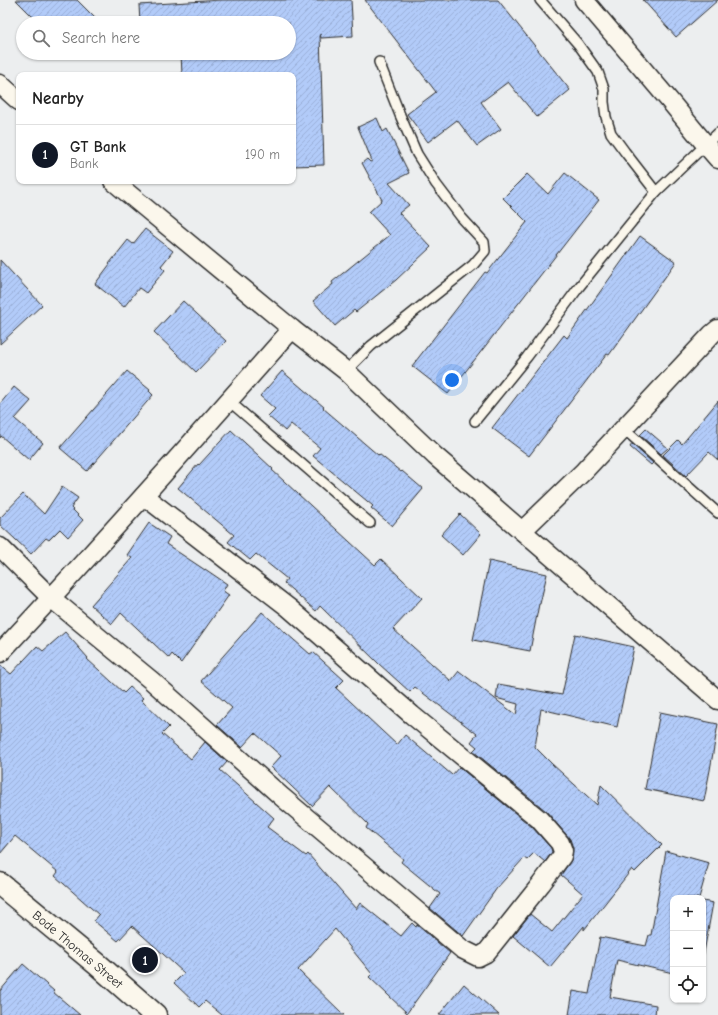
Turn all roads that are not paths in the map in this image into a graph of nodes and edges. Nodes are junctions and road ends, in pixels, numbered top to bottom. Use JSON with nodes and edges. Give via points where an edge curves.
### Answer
{"nodes":[{"id":1,"x":540,"y":0,"type":"edge"},
{"id":2,"x":584,"y":0,"type":"edge"},
{"id":3,"x":379,"y":62,"type":"dead end"},
{"id":4,"x":0,"y":84,"type":"edge"},
{"id":5,"x":16,"y":98,"type":"edge"},
{"id":6,"x":712,"y":139,"type":"edge"},
{"id":7,"x":718,"y":158,"type":"edge"},
{"id":8,"x":117,"y":184,"type":"edge"},
{"id":9,"x":656,"y":192,"type":"junction"},
{"id":10,"x":292,"y":329,"type":"junction"},
{"id":11,"x":718,"y":329,"type":"edge"},
{"id":12,"x":346,"y":372,"type":"junction"},
{"id":13,"x":229,"y":401,"type":"junction"},
{"id":14,"x":475,"y":421,"type":"dead end"},
{"id":15,"x":624,"y":430,"type":"junction"},
{"id":16,"x":144,"y":496,"type":"junction"},
{"id":17,"x":718,"y":513,"type":"edge"},
{"id":18,"x":370,"y":523,"type":"dead end"},
{"id":19,"x":522,"y":531,"type":"junction"},
{"id":20,"x":0,"y":547,"type":"edge"},
{"id":21,"x":51,"y":598,"type":"junction"},
{"id":22,"x":0,"y":653,"type":"edge"},
{"id":23,"x":718,"y":700,"type":"edge"},
{"id":24,"x":0,"y":884,"type":"edge"},
{"id":25,"x":155,"y":1015,"type":"edge"}],
"edges":[{"from":1,"to":9,"type":"lane","via":[[598,72],[604,89],[606,117],[612,133]]},
{"from":2,"to":6,"type":"street","via":[[669,100]]},
{"from":3,"to":12,"type":"lane","via":[[417,154],[461,217],[484,242],[485,251],[473,265],[371,346]]},
{"from":4,"to":5,"type":"street"},
{"from":6,"to":7,"type":"street"},
{"from":6,"to":9,"type":"lane"},
{"from":8,"to":10,"type":"street"},
{"from":9,"to":14,"type":"lane"},
{"from":10,"to":12,"type":"street"},
{"from":10,"to":13,"type":"street"},
{"from":11,"to":15,"type":"street"},
{"from":12,"to":19,"type":"street","via":[[435,456]]},
{"from":13,"to":16,"type":"street"},
{"from":13,"to":18,"type":"lane"},
{"from":15,"to":17,"type":"lane"},
{"from":15,"to":19,"type":"street"},
{"from":16,"to":21,"type":"street"},
{"from":16,"to":21,"type":"street","via":[[290,608],[412,715],[539,819],[560,843],[562,856],[486,953],[478,957],[462,949]]},
{"from":19,"to":23,"type":"street"},
{"from":20,"to":21,"type":"street"},
{"from":21,"to":22,"type":"street"},
{"from":24,"to":25,"type":"main road","name":"Bode Thomas Street"}]}
